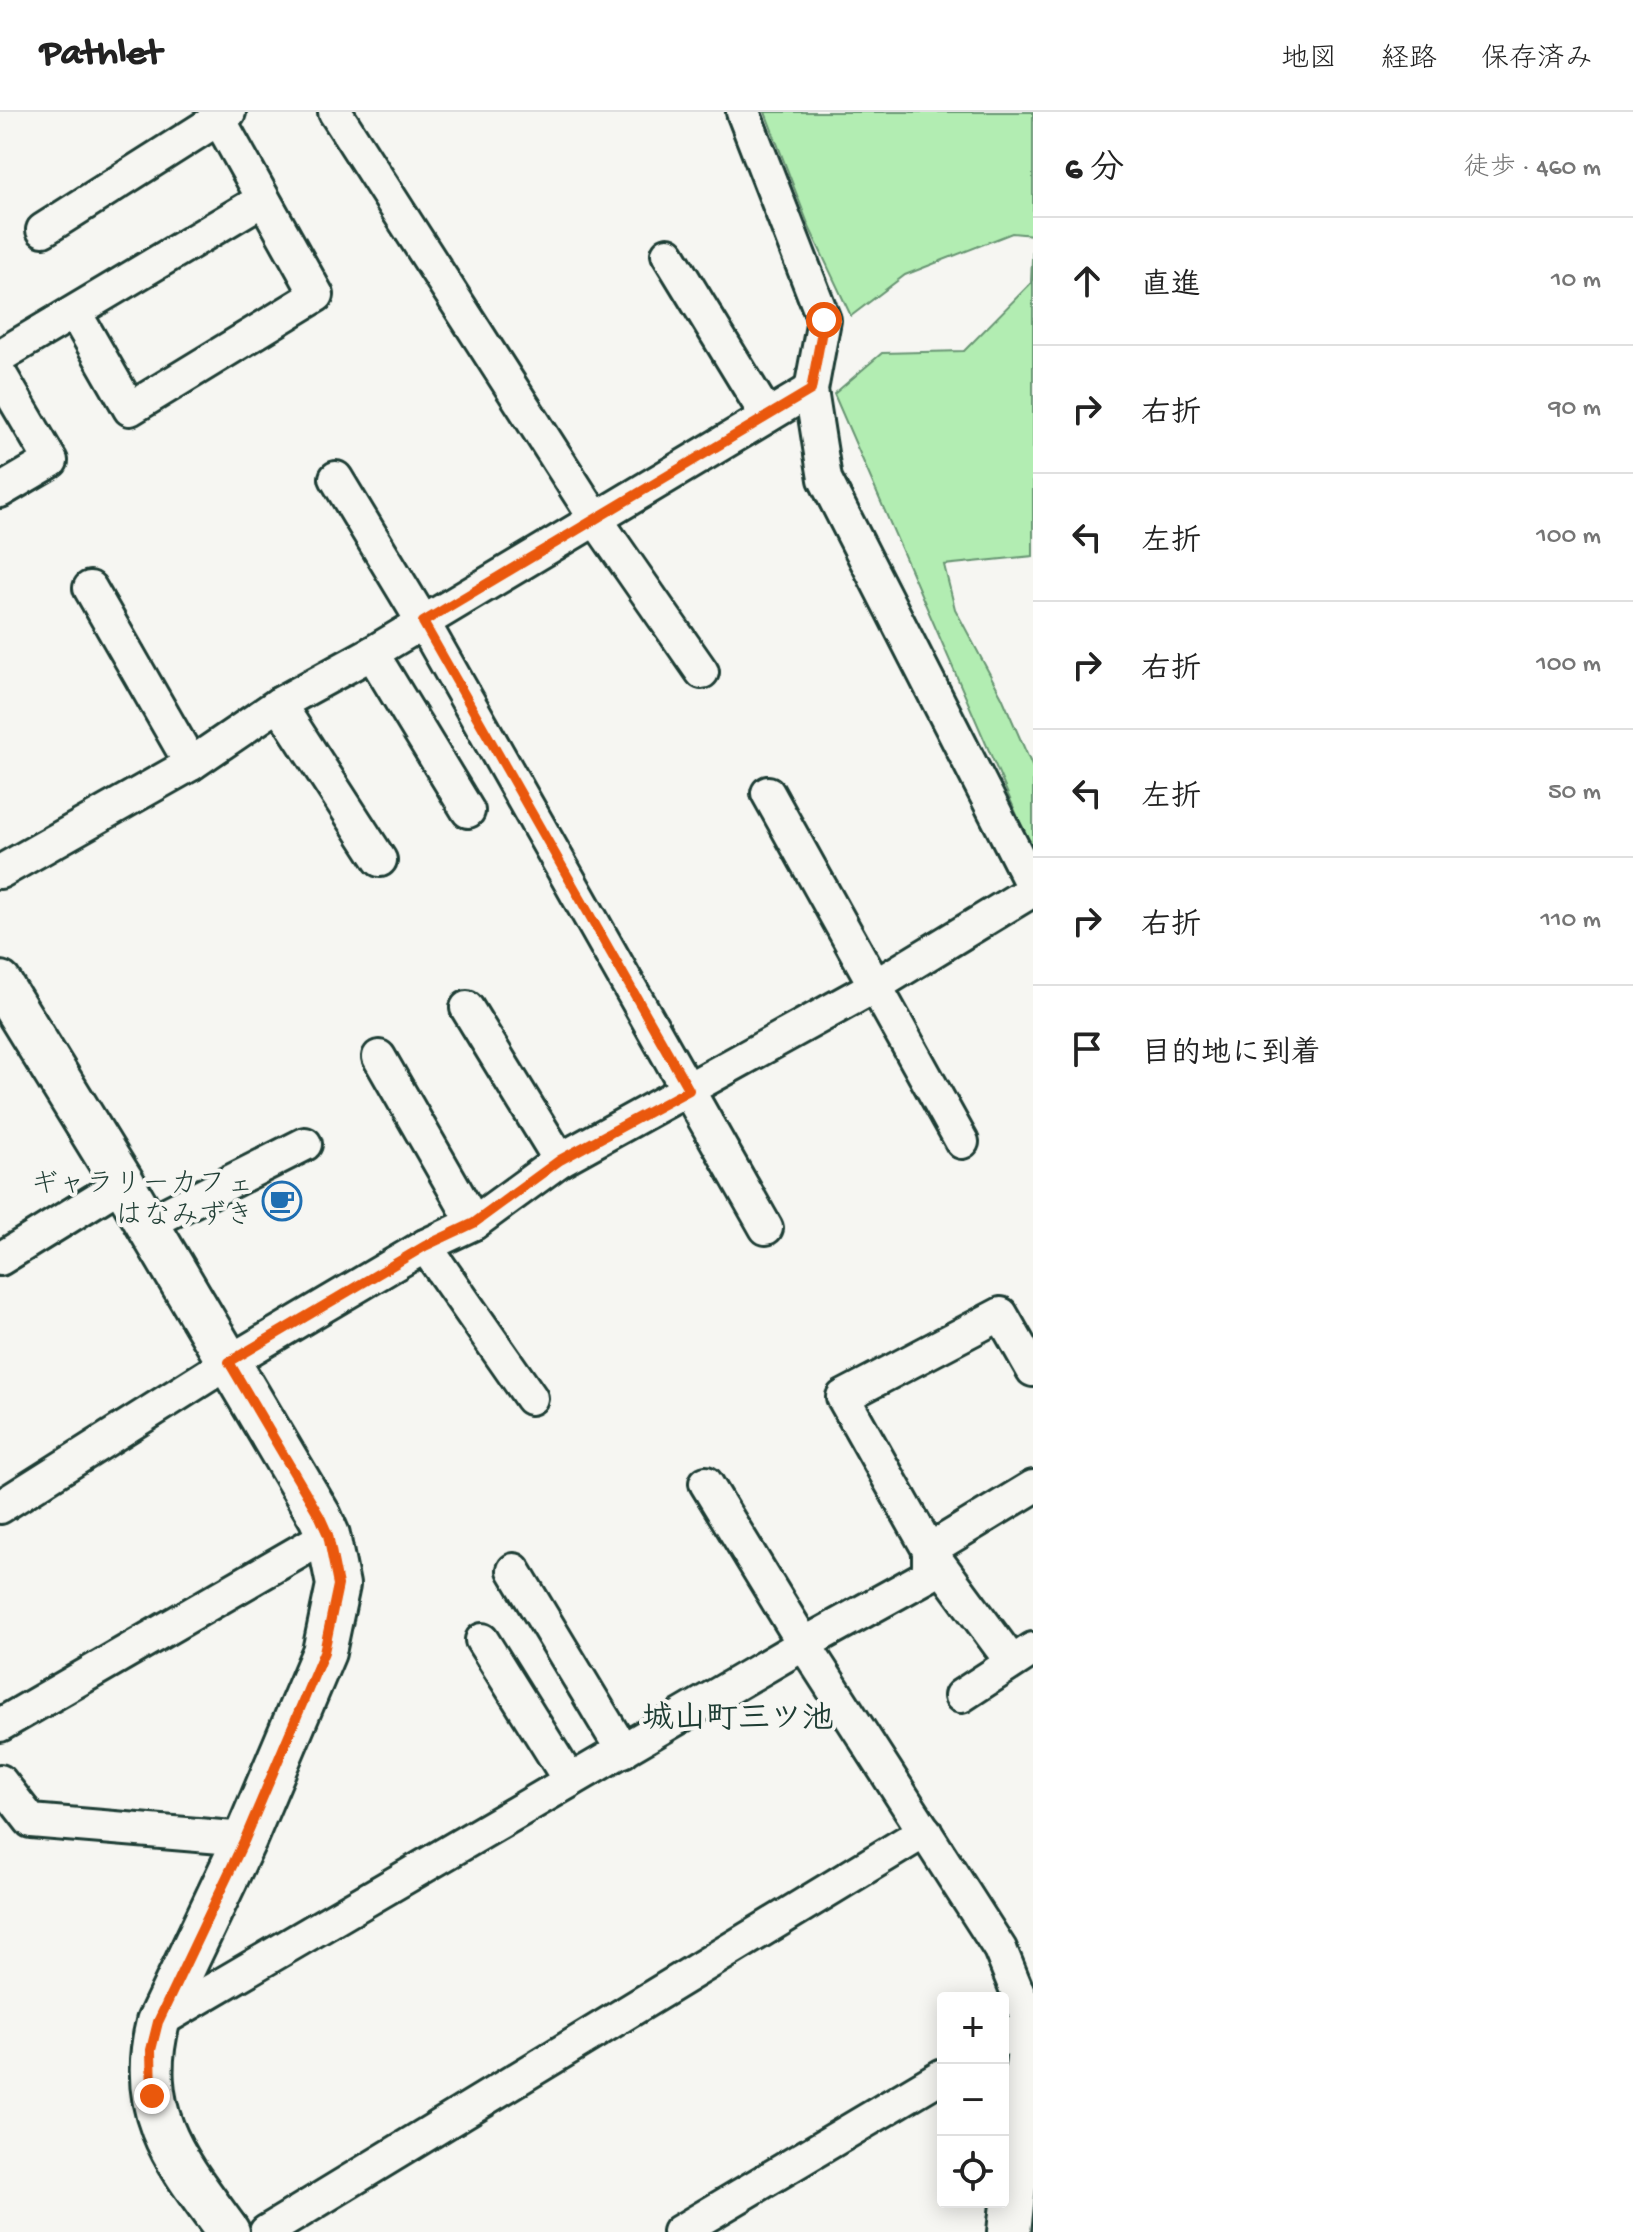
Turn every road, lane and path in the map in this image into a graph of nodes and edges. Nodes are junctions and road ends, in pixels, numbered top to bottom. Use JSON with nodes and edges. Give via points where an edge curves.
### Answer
{"nodes":[{"id":1,"x":335,"y":112,"type":"edge"},
{"id":2,"x":743,"y":112,"type":"edge"},
{"id":3,"x":221,"y":114,"type":"edge"},
{"id":4,"x":262,"y":200,"type":"junction"},
{"id":5,"x":43,"y":230,"type":"dead end"},
{"id":6,"x":668,"y":254,"type":"dead end"},
{"id":7,"x":75,"y":313,"type":"junction"},
{"id":8,"x":0,"y":356,"type":"edge"},
{"id":9,"x":0,"y":374,"type":"edge"},
{"id":10,"x":811,"y":390,"type":"junction"},
{"id":11,"x":767,"y":416,"type":"junction"},
{"id":12,"x":336,"y":478,"type":"dead end"},
{"id":13,"x":0,"y":491,"type":"edge"},
{"id":14,"x":595,"y":518,"type":"junction"},
{"id":15,"x":90,"y":588,"type":"dead end"},
{"id":16,"x":423,"y":622,"type":"junction"},
{"id":17,"x":372,"y":653,"type":"junction"},
{"id":18,"x":702,"y":672,"type":"dead end"},
{"id":19,"x":279,"y":704,"type":"junction"},
{"id":20,"x":191,"y":764,"type":"junction"},
{"id":21,"x":768,"y":793,"type":"dead end"},
{"id":22,"x":468,"y":811,"type":"dead end"},
{"id":23,"x":380,"y":860,"type":"dead end"},
{"id":24,"x":0,"y":872,"type":"edge"},
{"id":25,"x":1033,"y":888,"type":"edge"},
{"id":26,"x":0,"y":983,"type":"edge"},
{"id":27,"x":875,"y":986,"type":"junction"},
{"id":28,"x":467,"y":1008,"type":"dead end"},
{"id":29,"x":379,"y":1057,"type":"dead end"},
{"id":30,"x":689,"y":1090,"type":"junction"},
{"id":31,"x":962,"y":1142,"type":"dead end"},
{"id":32,"x":305,"y":1144,"type":"dead end"},
{"id":33,"x":560,"y":1160,"type":"junction"},
{"id":34,"x":123,"y":1183,"type":"junction"},
{"id":35,"x":474,"y":1223,"type":"junction"},
{"id":36,"x":147,"y":1224,"type":"junction"},
{"id":37,"x":766,"y":1228,"type":"dead end"},
{"id":38,"x":425,"y":1246,"type":"junction"},
{"id":39,"x":0,"y":1259,"type":"edge"},
{"id":40,"x":229,"y":1362,"type":"junction"},
{"id":41,"x":1033,"y":1370,"type":"edge"},
{"id":42,"x":531,"y":1398,"type":"dead end"},
{"id":43,"x":706,"y":1483,"type":"dead end"},
{"id":44,"x":1033,"y":1487,"type":"edge"},
{"id":45,"x":0,"y":1507,"type":"edge"},
{"id":46,"x":328,"y":1535,"type":"junction"},
{"id":47,"x":929,"y":1550,"type":"junction"},
{"id":48,"x":514,"y":1570,"type":"dead end"},
{"id":49,"x":482,"y":1640,"type":"dead end"},
{"id":50,"x":804,"y":1644,"type":"junction"},
{"id":51,"x":1022,"y":1655,"type":"edge"},
{"id":52,"x":961,"y":1696,"type":"dead end"},
{"id":53,"x":0,"y":1725,"type":"edge"},
{"id":54,"x":623,"y":1751,"type":"junction"},
{"id":55,"x":0,"y":1781,"type":"edge"},
{"id":56,"x":570,"y":1781,"type":"junction"},
{"id":57,"x":925,"y":1831,"type":"junction"},
{"id":58,"x":245,"y":1839,"type":"junction"},
{"id":59,"x":158,"y":2022,"type":"junction"},
{"id":60,"x":1022,"y":2025,"type":"edge"},
{"id":61,"x":937,"y":2079,"type":"edge"},
{"id":62,"x":228,"y":2232,"type":"edge"},
{"id":63,"x":266,"y":2232,"type":"edge"},
{"id":64,"x":679,"y":2232,"type":"edge"},
{"id":65,"x":1009,"y":2232,"type":"edge"}],
"edges":[{"from":1,"to":14,"type":"street"},
{"from":2,"to":10,"type":"street","via":[[824,320]]},
{"from":3,"to":4,"type":"street"},
{"from":3,"to":5,"type":"street"},
{"from":4,"to":7,"type":"street"},
{"from":4,"to":7,"type":"street","via":[[317,295],[130,409]]},
{"from":6,"to":11,"type":"street"},
{"from":7,"to":8,"type":"street"},
{"from":9,"to":13,"type":"street","via":[[51,461]]},
{"from":10,"to":11,"type":"street"},
{"from":10,"to":25,"type":"street","via":[[825,479]]},
{"from":11,"to":14,"type":"street"},
{"from":12,"to":16,"type":"street"},
{"from":14,"to":16,"type":"street"},
{"from":14,"to":18,"type":"street"},
{"from":15,"to":20,"type":"street"},
{"from":16,"to":17,"type":"street"},
{"from":16,"to":30,"type":"street"},
{"from":17,"to":19,"type":"street"},
{"from":17,"to":22,"type":"street"},
{"from":19,"to":20,"type":"street"},
{"from":19,"to":23,"type":"street"},
{"from":20,"to":24,"type":"street"},
{"from":21,"to":27,"type":"street"},
{"from":25,"to":27,"type":"street"},
{"from":26,"to":34,"type":"street"},
{"from":27,"to":30,"type":"street"},
{"from":27,"to":31,"type":"street"},
{"from":28,"to":33,"type":"street"},
{"from":29,"to":35,"type":"street"},
{"from":30,"to":33,"type":"street"},
{"from":30,"to":37,"type":"street"},
{"from":32,"to":36,"type":"street"},
{"from":33,"to":35,"type":"street"},
{"from":34,"to":36,"type":"street"},
{"from":34,"to":39,"type":"street"},
{"from":35,"to":38,"type":"street"},
{"from":36,"to":40,"type":"street"},
{"from":38,"to":40,"type":"street"},
{"from":38,"to":42,"type":"street"},
{"from":40,"to":45,"type":"street"},
{"from":40,"to":46,"type":"street"},
{"from":41,"to":47,"type":"street","via":[[1001,1314],[843,1397]]},
{"from":43,"to":50,"type":"street"},
{"from":44,"to":47,"type":"street"},
{"from":46,"to":53,"type":"street"},
{"from":46,"to":58,"type":"street","via":[[338,1585],[324,1652]]},
{"from":47,"to":50,"type":"street","via":[[929,1575]]},
{"from":47,"to":51,"type":"street"},
{"from":48,"to":54,"type":"street"},
{"from":49,"to":56,"type":"street"},
{"from":50,"to":54,"type":"street"},
{"from":50,"to":57,"type":"street"},
{"from":51,"to":52,"type":"street"},
{"from":54,"to":56,"type":"street"},
{"from":55,"to":58,"type":"street","via":[[31,1821]]},
{"from":56,"to":59,"type":"street"},
{"from":57,"to":60,"type":"street","via":[[1000,1949]]},
{"from":57,"to":63,"type":"street"},
{"from":58,"to":59,"type":"street"},
{"from":59,"to":62,"type":"street","via":[[150,2071],[156,2116],[172,2156]]},
{"from":60,"to":65,"type":"street"},
{"from":61,"to":64,"type":"street"}]}
